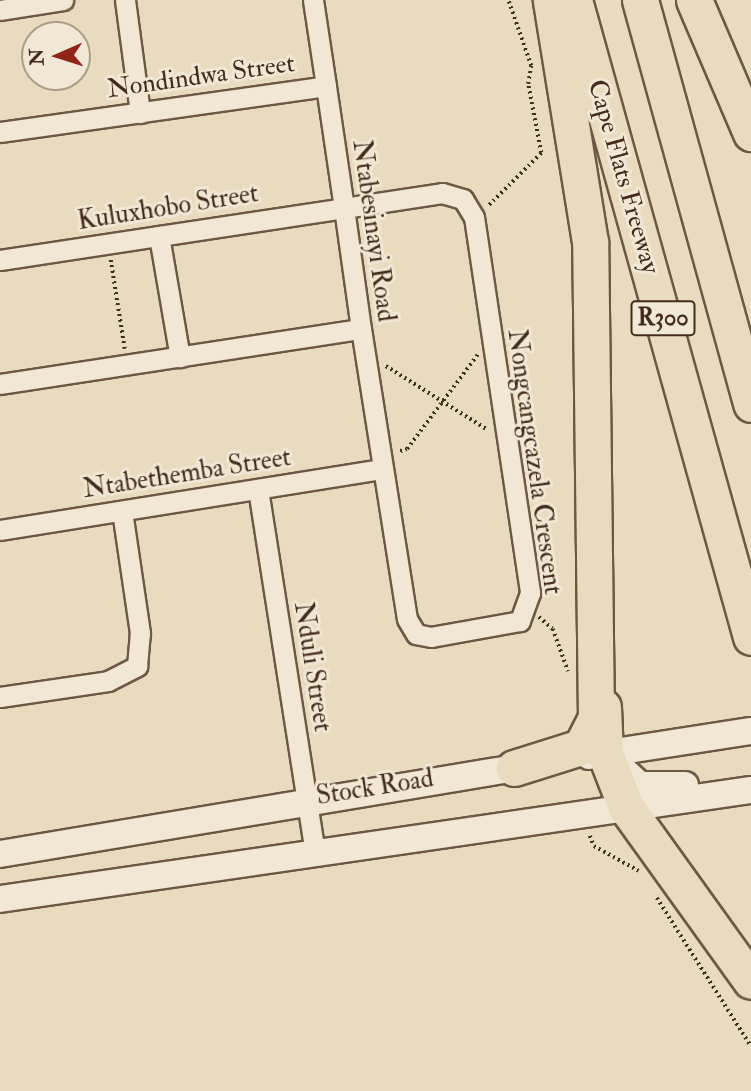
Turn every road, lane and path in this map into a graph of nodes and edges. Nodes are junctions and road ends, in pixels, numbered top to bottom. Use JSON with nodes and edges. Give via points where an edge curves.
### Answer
{"nodes":[{"id":1,"x":62,"y":0,"type":"edge"},
{"id":2,"x":125,"y":0,"type":"edge"},
{"id":3,"x":313,"y":0,"type":"edge"},
{"id":4,"x":508,"y":0,"type":"edge"},
{"id":5,"x":551,"y":0,"type":"edge"},
{"id":6,"x":574,"y":0,"type":"edge"},
{"id":7,"x":640,"y":0,"type":"edge"},
{"id":8,"x":694,"y":0,"type":"edge"},
{"id":9,"x":0,"y":10,"type":"edge"},
{"id":10,"x":326,"y":86,"type":"junction"},
{"id":11,"x":140,"y":113,"type":"junction"},
{"id":12,"x":0,"y":132,"type":"edge"},
{"id":13,"x":751,"y":133,"type":"edge"},
{"id":14,"x":344,"y":208,"type":"junction"},
{"id":15,"x":474,"y":217,"type":"junction"},
{"id":16,"x":159,"y":236,"type":"junction"},
{"id":17,"x":109,"y":244,"type":"junction"},
{"id":18,"x":0,"y":261,"type":"edge"},
{"id":19,"x":361,"y":329,"type":"junction"},
{"id":20,"x":493,"y":351,"type":"junction"},
{"id":21,"x":180,"y":357,"type":"junction"},
{"id":22,"x":127,"y":365,"type":"junction"},
{"id":23,"x":367,"y":368,"type":"junction"},
{"id":24,"x":0,"y":384,"type":"edge"},
{"id":25,"x":442,"y":399,"type":"junction"},
{"id":26,"x":596,"y":400,"type":"junction"},
{"id":27,"x":751,"y":404,"type":"edge"},
{"id":28,"x":504,"y":430,"type":"junction"},
{"id":29,"x":381,"y":461,"type":"junction"},
{"id":30,"x":258,"y":489,"type":"junction"},
{"id":31,"x":122,"y":511,"type":"junction"},
{"id":32,"x":0,"y":530,"type":"edge"},
{"id":33,"x":527,"y":613,"type":"junction"},
{"id":34,"x":751,"y":637,"type":"edge"},
{"id":35,"x":572,"y":682,"type":"dead end"},
{"id":36,"x":0,"y":697,"type":"edge"},
{"id":37,"x":751,"y":732,"type":"edge"},
{"id":38,"x":605,"y":753,"type":"junction"},
{"id":39,"x":514,"y":768,"type":"junction"},
{"id":40,"x":751,"y":777,"type":"edge"},
{"id":41,"x":751,"y":790,"type":"edge"},
{"id":42,"x":307,"y":799,"type":"junction"},
{"id":43,"x":626,"y":807,"type":"junction"},
{"id":44,"x":590,"y":834,"type":"dead end"},
{"id":45,"x":315,"y":853,"type":"junction"},
{"id":46,"x":0,"y":854,"type":"edge"},
{"id":47,"x":648,"y":883,"type":"dead end"},
{"id":48,"x":654,"y":894,"type":"dead end"},
{"id":49,"x":0,"y":899,"type":"edge"},
{"id":50,"x":751,"y":981,"type":"edge"},
{"id":51,"x":751,"y":1046,"type":"edge"}],
"edges":[{"from":1,"to":9,"type":"street"},
{"from":2,"to":11,"type":"street"},
{"from":3,"to":10,"type":"street","name":"Ntabesinayi Road"},
{"from":4,"to":15,"type":"path","via":[[531,66],[528,84],[541,153]]},
{"from":5,"to":26,"type":"highway","via":[[584,185]]},
{"from":6,"to":34,"type":"highway","name":"Cape Flats Freeway","number":"R300"},
{"from":7,"to":27,"type":"highway","number":"R300"},
{"from":8,"to":13,"type":"highway"},
{"from":10,"to":11,"type":"street","name":"Nondindwa Street"},
{"from":10,"to":14,"type":"street","name":"Ntabesinayi Road"},
{"from":11,"to":12,"type":"street","name":"Nondindwa Street"},
{"from":14,"to":15,"type":"street","via":[[442,193],[463,199]]},
{"from":14,"to":16,"type":"street","name":"Kuluxhobo Street"},
{"from":14,"to":19,"type":"street","name":"Ntabesinayi Road"},
{"from":15,"to":20,"type":"street","name":"Nongcangcazela Crescent"},
{"from":16,"to":17,"type":"street","name":"Kuluxhobo Street"},
{"from":16,"to":21,"type":"street"},
{"from":17,"to":18,"type":"street","name":"Kuluxhobo Street"},
{"from":17,"to":22,"type":"path"},
{"from":19,"to":21,"type":"street"},
{"from":19,"to":23,"type":"street","name":"Ntabesinayi Road"},
{"from":20,"to":25,"type":"path","via":[[471,355]]},
{"from":20,"to":28,"type":"street","name":"Nongcangcazela Crescent"},
{"from":21,"to":22,"type":"street"},
{"from":22,"to":24,"type":"street"},
{"from":23,"to":25,"type":"path","via":[[390,365]]},
{"from":23,"to":29,"type":"street","name":"Ntabesinayi Road"},
{"from":25,"to":28,"type":"path","via":[[491,431]]},
{"from":25,"to":29,"type":"path","via":[[407,449]]},
{"from":26,"to":38,"type":"highway"},
{"from":26,"to":39,"type":"highway","via":[[596,718],[581,747]]},
{"from":28,"to":33,"type":"street","name":"Nongcangcazela Crescent"},
{"from":29,"to":30,"type":"street","name":"Ntabethemba Street"},
{"from":29,"to":33,"type":"street","name":"Nongcangcazela Crescent","via":[[407,619],[416,634],[511,626]]},
{"from":30,"to":31,"type":"street","name":"Ntabethemba Street"},
{"from":30,"to":42,"type":"street","name":"Nduli Street"},
{"from":31,"to":32,"type":"street","name":"Ntabethemba Street"},
{"from":31,"to":36,"type":"street","via":[[140,633],[137,666],[108,681]]},
{"from":33,"to":35,"type":"path","via":[[553,629]]},
{"from":37,"to":38,"type":"main road","name":"Stock Road"},
{"from":38,"to":39,"type":"main road","name":"Stock Road"},
{"from":38,"to":40,"type":"main road","via":[[640,785]]},
{"from":38,"to":43,"type":"highway"},
{"from":39,"to":42,"type":"main road","name":"Stock Road"},
{"from":41,"to":43,"type":"main road"},
{"from":42,"to":45,"type":"street","name":"Nduli Street"},
{"from":42,"to":46,"type":"main road","name":"Stock Road"},
{"from":43,"to":45,"type":"main road"},
{"from":43,"to":50,"type":"highway"},
{"from":44,"to":47,"type":"path","via":[[594,846],[641,873]]},
{"from":45,"to":49,"type":"main road"},
{"from":48,"to":51,"type":"path"}]}
